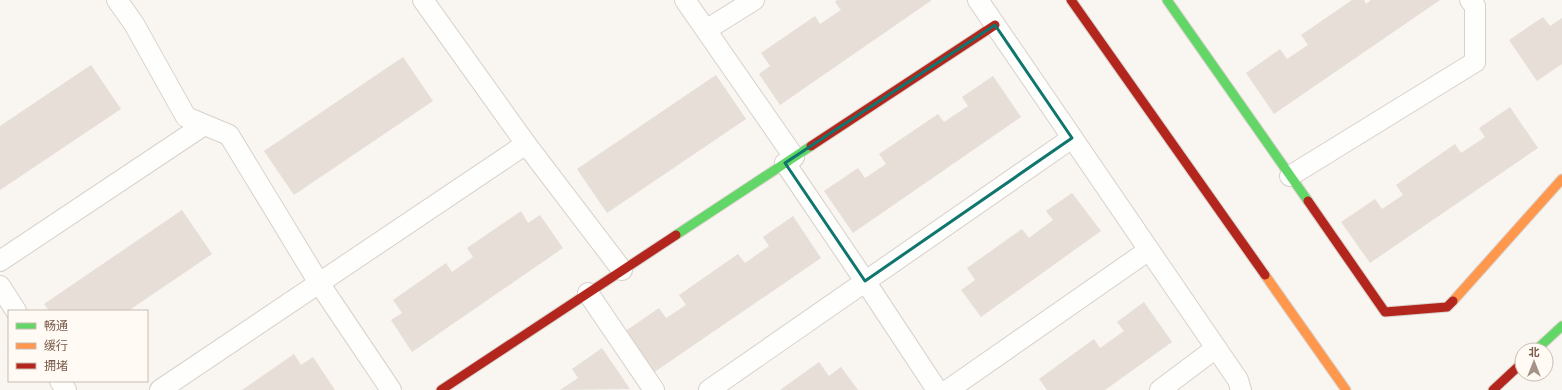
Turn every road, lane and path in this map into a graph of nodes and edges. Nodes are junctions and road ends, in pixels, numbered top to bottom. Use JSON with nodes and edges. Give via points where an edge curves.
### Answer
{"nodes":[{"id":1,"x":117,"y":0,"type":"edge"},
{"id":2,"x":422,"y":0,"type":"edge"},
{"id":3,"x":685,"y":0,"type":"edge"},
{"id":4,"x":754,"y":0,"type":"edge"},
{"id":5,"x":978,"y":0,"type":"edge"},
{"id":6,"x":1071,"y":0,"type":"edge"},
{"id":7,"x":1167,"y":0,"type":"edge"},
{"id":8,"x":1470,"y":0,"type":"edge"},
{"id":9,"x":995,"y":25,"type":"junction"},
{"id":10,"x":706,"y":30,"type":"junction"},
{"id":11,"x":204,"y":125,"type":"junction"},
{"id":12,"x":1072,"y":138,"type":"junction"},
{"id":13,"x":526,"y":144,"type":"junction"},
{"id":14,"x":790,"y":160,"type":"junction"},
{"id":15,"x":1290,"y":176,"type":"junction"},
{"id":16,"x":1562,"y":178,"type":"edge"},
{"id":17,"x":1149,"y":250,"type":"junction"},
{"id":18,"x":0,"y":261,"type":"edge"},
{"id":19,"x":622,"y":270,"type":"junction"},
{"id":20,"x":866,"y":281,"type":"junction"},
{"id":21,"x":318,"y":283,"type":"junction"},
{"id":22,"x":0,"y":286,"type":"edge"},
{"id":23,"x":588,"y":293,"type":"junction"},
{"id":24,"x":15,"y":310,"type":"edge"},
{"id":25,"x":1562,"y":326,"type":"edge"},
{"id":26,"x":1545,"y":342,"type":"edge"},
{"id":27,"x":1216,"y":348,"type":"junction"},
{"id":28,"x":1514,"y":370,"type":"edge"},
{"id":29,"x":160,"y":390,"type":"edge"},
{"id":30,"x":391,"y":390,"type":"edge"},
{"id":31,"x":441,"y":390,"type":"edge"},
{"id":32,"x":654,"y":390,"type":"edge"},
{"id":33,"x":709,"y":390,"type":"edge"},
{"id":34,"x":937,"y":390,"type":"edge"},
{"id":35,"x":948,"y":390,"type":"edge"},
{"id":36,"x":1160,"y":390,"type":"edge"},
{"id":37,"x":1241,"y":390,"type":"edge"},
{"id":38,"x":1346,"y":390,"type":"edge"},
{"id":39,"x":1493,"y":390,"type":"edge"}],
"edges":[{"from":1,"to":11,"type":"street","via":[[134,24],[186,117]]},
{"from":2,"to":13,"type":"street"},
{"from":3,"to":10,"type":"street"},
{"from":4,"to":10,"type":"street"},
{"from":5,"to":9,"type":"street"},
{"from":6,"to":38,"type":"street"},
{"from":7,"to":15,"type":"street"},
{"from":8,"to":15,"type":"street","via":[[1475,6],[1475,62]]},
{"from":9,"to":12,"type":"street"},
{"from":9,"to":14,"type":"street"},
{"from":10,"to":14,"type":"street"},
{"from":11,"to":18,"type":"street"},
{"from":11,"to":21,"type":"street","via":[[229,135]]},
{"from":12,"to":17,"type":"street"},
{"from":12,"to":20,"type":"street"},
{"from":13,"to":19,"type":"street"},
{"from":13,"to":21,"type":"street"},
{"from":14,"to":19,"type":"street"},
{"from":14,"to":20,"type":"street"},
{"from":15,"to":16,"type":"street","via":[[1385,312],[1447,308]]},
{"from":17,"to":27,"type":"street"},
{"from":17,"to":35,"type":"street"},
{"from":19,"to":23,"type":"street"},
{"from":20,"to":33,"type":"street"},
{"from":20,"to":34,"type":"street"},
{"from":21,"to":29,"type":"street"},
{"from":21,"to":30,"type":"street"},
{"from":22,"to":24,"type":"street"},
{"from":23,"to":31,"type":"street"},
{"from":23,"to":32,"type":"street"},
{"from":25,"to":26,"type":"street"},
{"from":27,"to":36,"type":"street"},
{"from":27,"to":37,"type":"street","via":[[1238,380]]},
{"from":28,"to":39,"type":"street"}]}
